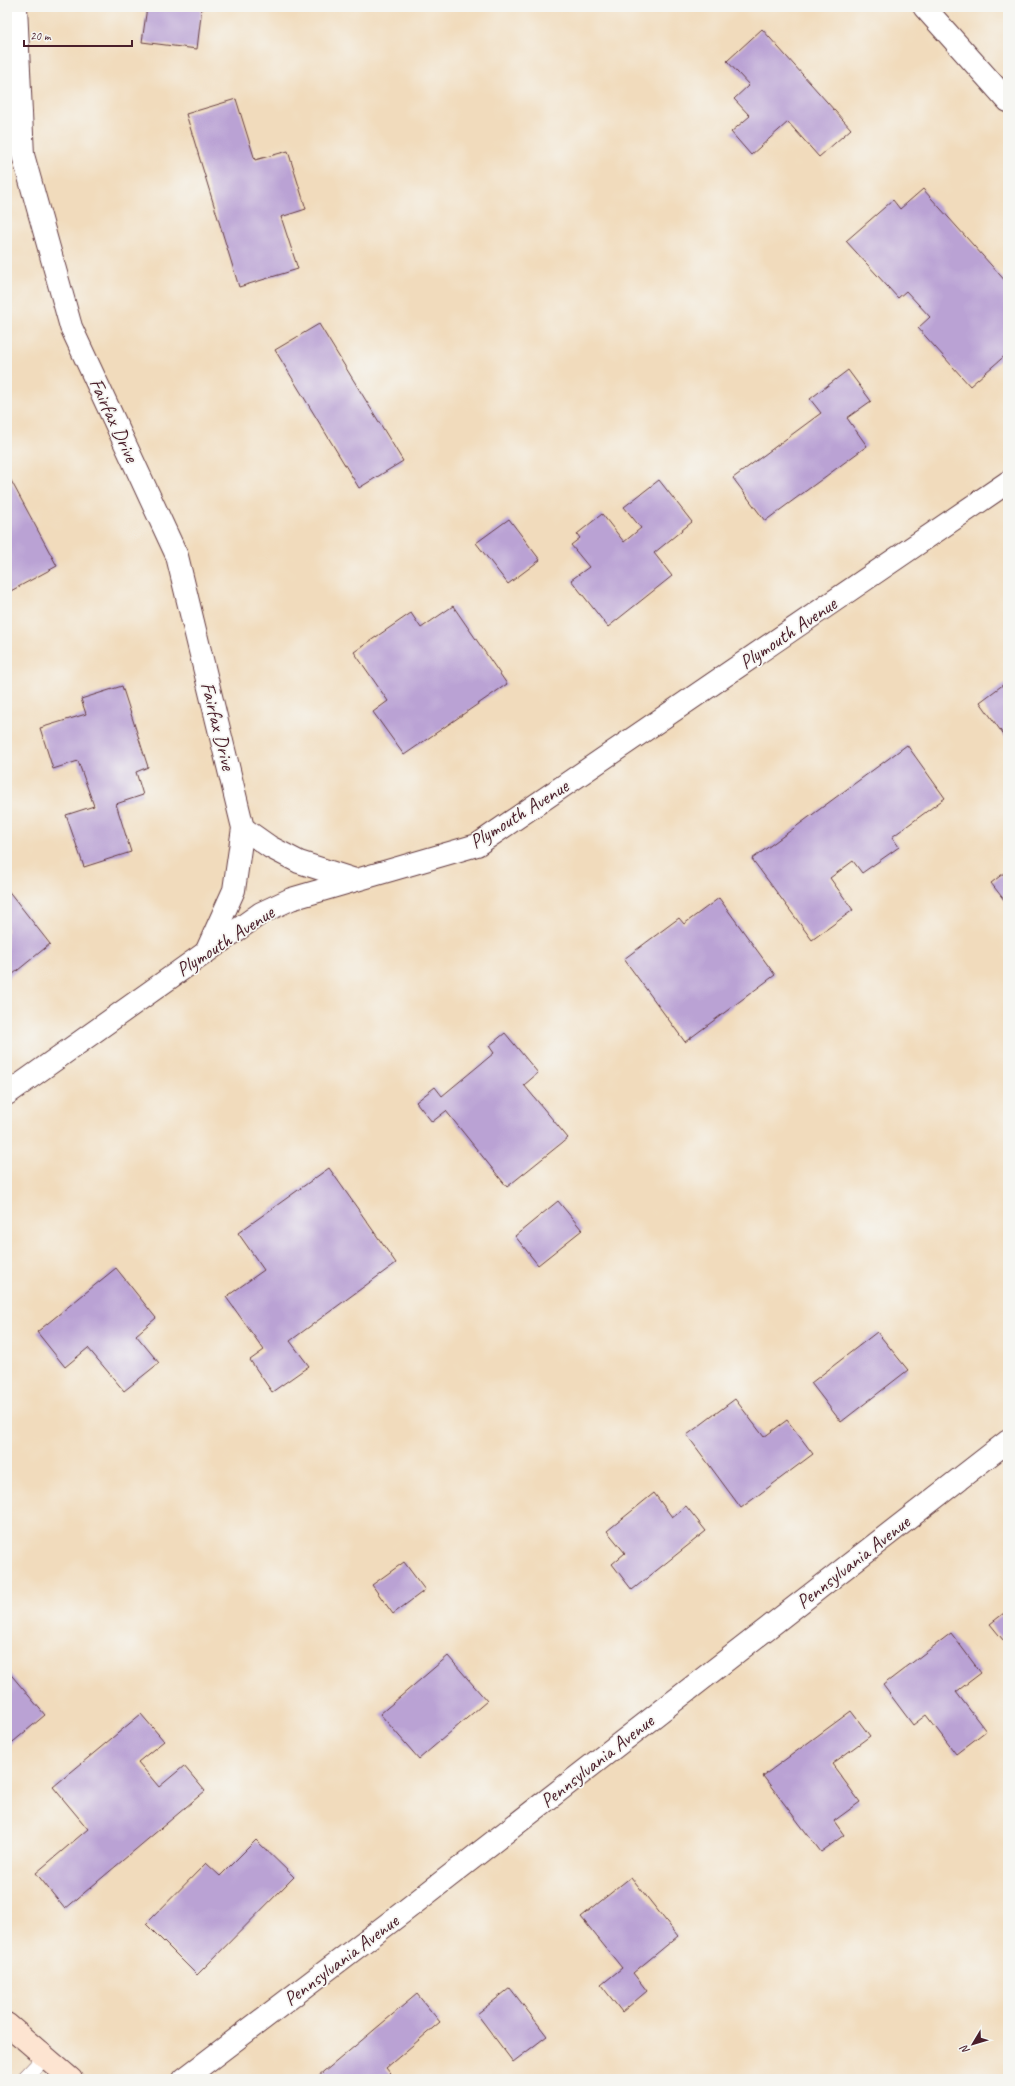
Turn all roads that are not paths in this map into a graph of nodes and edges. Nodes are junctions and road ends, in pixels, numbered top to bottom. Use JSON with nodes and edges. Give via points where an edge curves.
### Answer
{"nodes":[{"id":1,"x":16,"y":7,"type":"edge"},
{"id":2,"x":924,"y":7,"type":"edge"},
{"id":3,"x":1008,"y":101,"type":"edge"},
{"id":4,"x":1008,"y":482,"type":"edge"},
{"id":5,"x":243,"y":828,"type":"junction"},
{"id":6,"x":355,"y":880,"type":"junction"},
{"id":7,"x":207,"y":950,"type":"junction"},
{"id":8,"x":7,"y":1094,"type":"edge"},
{"id":9,"x":1008,"y":1441,"type":"edge"},
{"id":10,"x":7,"y":2024,"type":"edge"},
{"id":11,"x":45,"y":2057,"type":"junction"},
{"id":12,"x":24,"y":2079,"type":"edge"},
{"id":13,"x":71,"y":2079,"type":"edge"},
{"id":14,"x":184,"y":2079,"type":"edge"}],
"edges":[{"from":1,"to":5,"type":"street","name":"Fairfax Drive","via":[[24,155],[68,320],[177,556]]},
{"from":2,"to":3,"type":"street"},
{"from":4,"to":6,"type":"street","name":"Plymouth Avenue","via":[[477,845]]},
{"from":5,"to":6,"type":"street","via":[[270,847],[299,862]]},
{"from":5,"to":7,"type":"street","name":"Fairfax Drive","via":[[234,890]]},
{"from":6,"to":7,"type":"street","name":"Plymouth Avenue","via":[[291,899],[267,910]]},
{"from":7,"to":8,"type":"street","name":"Plymouth Avenue"},
{"from":9,"to":14,"type":"street","name":"Pennsylvania Avenue","via":[[402,1913]]},
{"from":10,"to":11,"type":"main road"},
{"from":11,"to":12,"type":"lane"},
{"from":11,"to":13,"type":"main road"}]}
